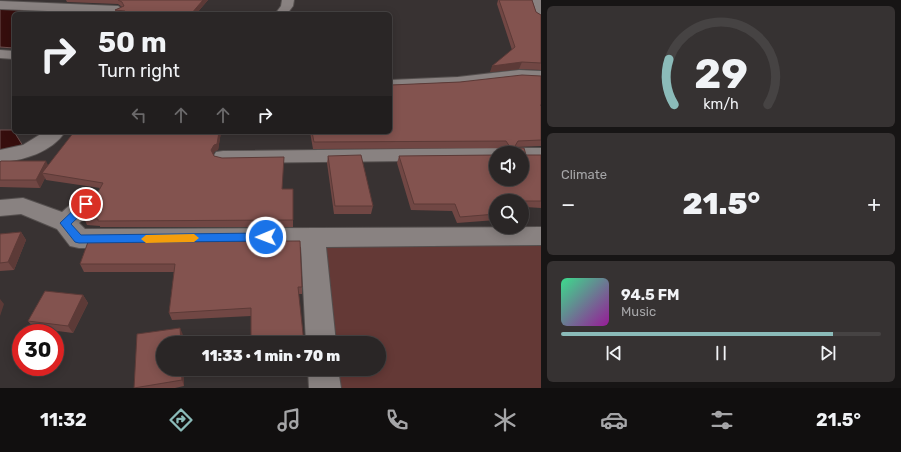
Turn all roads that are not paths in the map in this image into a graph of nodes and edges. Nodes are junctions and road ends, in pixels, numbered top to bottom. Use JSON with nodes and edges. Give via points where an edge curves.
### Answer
{"nodes":[{"id":1,"x":288,"y":0,"type":"edge"},
{"id":2,"x":535,"y":0,"type":"edge"},
{"id":3,"x":129,"y":1,"type":"edge"},
{"id":4,"x":0,"y":5,"type":"edge"},
{"id":5,"x":116,"y":12,"type":"edge"},
{"id":6,"x":283,"y":12,"type":"edge"},
{"id":7,"x":541,"y":17,"type":"edge"},
{"id":8,"x":0,"y":54,"type":"edge"},
{"id":9,"x":12,"y":55,"type":"edge"},
{"id":10,"x":541,"y":76,"type":"edge"},
{"id":11,"x":392,"y":85,"type":"edge"},
{"id":12,"x":54,"y":134,"type":"edge"},
{"id":13,"x":489,"y":154,"type":"edge"},
{"id":14,"x":529,"y":154,"type":"edge"},
{"id":15,"x":541,"y":154,"type":"edge"},
{"id":16,"x":0,"y":156,"type":"edge"},
{"id":17,"x":222,"y":157,"type":"edge"},
{"id":18,"x":86,"y":204,"type":"dead end"},
{"id":19,"x":0,"y":208,"type":"edge"},
{"id":20,"x":65,"y":223,"type":"junction"},
{"id":21,"x":541,"y":236,"type":"edge"},
{"id":22,"x":313,"y":237,"type":"junction"},
{"id":23,"x":320,"y":336,"type":"edge"},
{"id":24,"x":324,"y":376,"type":"edge"},
{"id":25,"x":325,"y":388,"type":"edge"}],
"edges":[{"from":1,"to":6,"type":"street","via":[[288,6]]},
{"from":2,"to":7,"type":"street"},
{"from":3,"to":5,"type":"street"},
{"from":4,"to":5,"type":"street"},
{"from":8,"to":9,"type":"street"},
{"from":10,"to":11,"type":"street","via":[[519,75],[458,82]]},
{"from":12,"to":16,"type":"street","via":[[45,142],[12,156]]},
{"from":13,"to":17,"type":"street"},
{"from":14,"to":15,"type":"street"},
{"from":18,"to":20,"type":"street"},
{"from":19,"to":20,"type":"street","via":[[23,206]]},
{"from":20,"to":22,"type":"street","via":[[79,239]]},
{"from":21,"to":22,"type":"street"},
{"from":22,"to":23,"type":"street"},
{"from":24,"to":25,"type":"street"}]}
